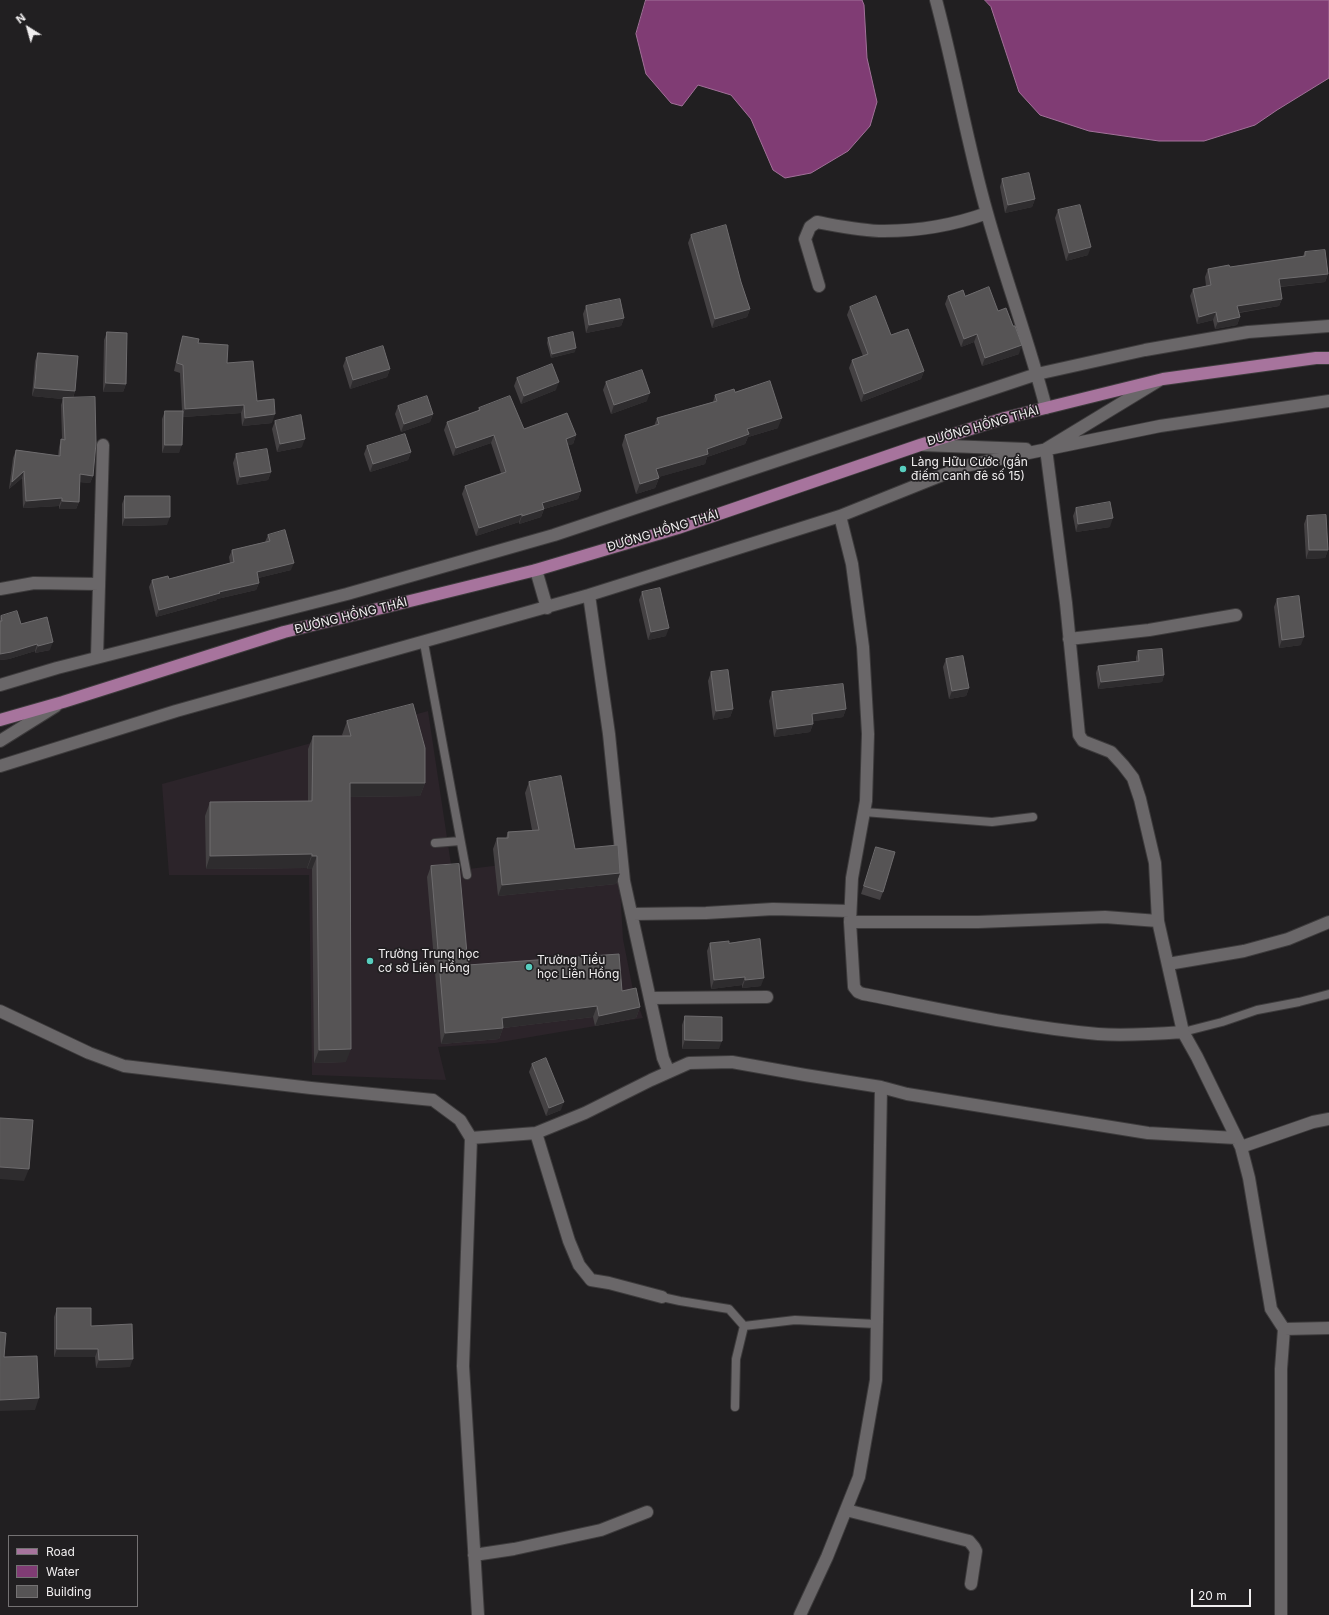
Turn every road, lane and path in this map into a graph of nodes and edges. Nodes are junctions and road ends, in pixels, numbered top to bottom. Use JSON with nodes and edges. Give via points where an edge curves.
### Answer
{"nodes":[{"id":1,"x":936,"y":0,"type":"edge"},
{"id":2,"x":987,"y":214,"type":"junction"},
{"id":3,"x":819,"y":286,"type":"dead end"},
{"id":4,"x":1329,"y":326,"type":"edge"},
{"id":5,"x":1329,"y":358,"type":"edge"},
{"id":6,"x":1037,"y":374,"type":"junction"},
{"id":7,"x":1163,"y":379,"type":"junction"},
{"id":8,"x":1329,"y":401,"type":"edge"},
{"id":9,"x":1046,"y":408,"type":"junction"},
{"id":10,"x":103,"y":445,"type":"dead end"},
{"id":11,"x":920,"y":445,"type":"junction"},
{"id":12,"x":1046,"y":449,"type":"junction"},
{"id":13,"x":840,"y":516,"type":"junction"},
{"id":14,"x":536,"y":570,"type":"junction"},
{"id":15,"x":99,"y":584,"type":"junction"},
{"id":16,"x":0,"y":588,"type":"edge"},
{"id":17,"x":589,"y":595,"type":"junction"},
{"id":18,"x":547,"y":608,"type":"junction"},
{"id":19,"x":1236,"y":615,"type":"dead end"},
{"id":20,"x":1069,"y":640,"type":"junction"},
{"id":21,"x":424,"y":642,"type":"junction"},
{"id":22,"x":97,"y":658,"type":"junction"},
{"id":23,"x":0,"y":684,"type":"edge"},
{"id":24,"x":63,"y":702,"type":"junction"},
{"id":25,"x":0,"y":720,"type":"edge"},
{"id":26,"x":0,"y":741,"type":"edge"},
{"id":27,"x":0,"y":766,"type":"edge"},
{"id":28,"x":864,"y":812,"type":"junction"},
{"id":29,"x":1033,"y":817,"type":"dead end"},
{"id":30,"x":460,"y":841,"type":"junction"},
{"id":31,"x":435,"y":843,"type":"dead end"},
{"id":32,"x":467,"y":875,"type":"dead end"},
{"id":33,"x":632,"y":914,"type":"junction"},
{"id":34,"x":850,"y":917,"type":"junction"},
{"id":35,"x":1158,"y":922,"type":"junction"},
{"id":36,"x":1329,"y":922,"type":"edge"},
{"id":37,"x":1168,"y":964,"type":"junction"},
{"id":38,"x":1329,"y":994,"type":"edge"},
{"id":39,"x":768,"y":997,"type":"dead end"},
{"id":40,"x":651,"y":998,"type":"junction"},
{"id":41,"x":0,"y":1011,"type":"edge"},
{"id":42,"x":1183,"y":1032,"type":"junction"},
{"id":43,"x":668,"y":1072,"type":"junction"},
{"id":44,"x":881,"y":1087,"type":"junction"},
{"id":45,"x":1329,"y":1119,"type":"edge"},
{"id":46,"x":536,"y":1133,"type":"junction"},
{"id":47,"x":471,"y":1138,"type":"junction"},
{"id":48,"x":1239,"y":1143,"type":"junction"},
{"id":49,"x":662,"y":1297,"type":"joint"},
{"id":50,"x":876,"y":1324,"type":"junction"},
{"id":51,"x":744,"y":1326,"type":"junction"},
{"id":52,"x":1329,"y":1328,"type":"edge"},
{"id":53,"x":1284,"y":1329,"type":"junction"},
{"id":54,"x":735,"y":1406,"type":"dead end"},
{"id":55,"x":846,"y":1510,"type":"junction"},
{"id":56,"x":646,"y":1512,"type":"dead end"},
{"id":57,"x":474,"y":1556,"type":"junction"},
{"id":58,"x":971,"y":1584,"type":"dead end"},
{"id":59,"x":478,"y":1615,"type":"edge"},
{"id":60,"x":800,"y":1615,"type":"edge"},
{"id":61,"x":1281,"y":1615,"type":"edge"}],
"edges":[{"from":1,"to":2,"type":"street"},
{"from":2,"to":3,"type":"street","via":[[946,226],[884,231],[817,222],[810,227],[805,239]]},
{"from":2,"to":6,"type":"street"},
{"from":4,"to":6,"type":"street","via":[[1248,332],[1145,350]]},
{"from":5,"to":7,"type":"main road","name":"ĐƯỜNG HỒNG THÁI"},
{"from":6,"to":9,"type":"street"},
{"from":6,"to":22,"type":"street","via":[[554,535],[347,594]]},
{"from":7,"to":9,"type":"main road","name":"ĐƯỜNG HỒNG THÁI"},
{"from":7,"to":12,"type":"street"},
{"from":8,"to":12,"type":"street","via":[[1160,426]]},
{"from":9,"to":11,"type":"main road","name":"ĐƯỜNG HỒNG THÁI"},
{"from":10,"to":15,"type":"street"},
{"from":11,"to":12,"type":"street"},
{"from":11,"to":14,"type":"main road","name":"ĐƯỜNG HỒNG THÁI","via":[[678,528]]},
{"from":12,"to":13,"type":"street","via":[[965,466]]},
{"from":12,"to":20,"type":"street"},
{"from":13,"to":17,"type":"street"},
{"from":13,"to":28,"type":"street","via":[[852,564],[863,647],[868,734]]},
{"from":14,"to":18,"type":"street"},
{"from":14,"to":24,"type":"main road","name":"ĐƯỜNG HỒNG THÁI","via":[[284,632]]},
{"from":15,"to":16,"type":"street","via":[[34,583]]},
{"from":15,"to":22,"type":"street"},
{"from":17,"to":18,"type":"street"},
{"from":17,"to":33,"type":"street","via":[[609,734],[624,881]]},
{"from":18,"to":21,"type":"street"},
{"from":19,"to":20,"type":"street"},
{"from":20,"to":35,"type":"street","via":[[1079,735],[1083,741],[1111,752],[1133,778],[1140,799],[1155,863]]},
{"from":21,"to":27,"type":"street","via":[[176,711]]},
{"from":21,"to":30,"type":"lane"},
{"from":22,"to":23,"type":"street"},
{"from":24,"to":25,"type":"main road","name":"ĐƯỜNG HỒNG THÁI"},
{"from":24,"to":26,"type":"street"},
{"from":28,"to":29,"type":"lane","via":[[992,822]]},
{"from":28,"to":34,"type":"street","via":[[852,878]]},
{"from":30,"to":31,"type":"lane"},
{"from":30,"to":32,"type":"lane"},
{"from":33,"to":34,"type":"street","via":[[773,909]]},
{"from":33,"to":40,"type":"street"},
{"from":34,"to":35,"type":"street","via":[[978,922],[1105,917]]},
{"from":34,"to":42,"type":"street","via":[[852,979],[854,987],[863,994],[1040,1027],[1099,1034],[1145,1035]]},
{"from":35,"to":37,"type":"street"},
{"from":36,"to":37,"type":"street","via":[[1288,939],[1244,951]]},
{"from":37,"to":42,"type":"street"},
{"from":38,"to":42,"type":"lane","via":[[1257,1010]]},
{"from":39,"to":40,"type":"street"},
{"from":40,"to":43,"type":"street"},
{"from":41,"to":47,"type":"street","via":[[89,1053],[124,1066],[433,1100],[460,1120]]},
{"from":42,"to":48,"type":"street"},
{"from":43,"to":44,"type":"street","via":[[689,1063],[732,1062]]},
{"from":43,"to":46,"type":"street","via":[[585,1113]]},
{"from":44,"to":48,"type":"street","via":[[907,1094],[1148,1133]]},
{"from":44,"to":50,"type":"street"},
{"from":45,"to":48,"type":"street"},
{"from":46,"to":47,"type":"street"},
{"from":46,"to":49,"type":"street","via":[[569,1241],[579,1265],[591,1280]]},
{"from":47,"to":57,"type":"street","via":[[463,1366]]},
{"from":48,"to":53,"type":"street","via":[[1249,1178],[1271,1309]]},
{"from":49,"to":51,"type":"lane","via":[[729,1309]]},
{"from":50,"to":51,"type":"lane","via":[[795,1320]]},
{"from":50,"to":55,"type":"street","via":[[876,1380],[859,1477]]},
{"from":51,"to":54,"type":"lane","via":[[736,1359]]},
{"from":52,"to":53,"type":"street"},
{"from":53,"to":61,"type":"street","via":[[1281,1376]]},
{"from":55,"to":58,"type":"street","via":[[969,1541],[976,1551]]},
{"from":55,"to":60,"type":"street"},
{"from":56,"to":57,"type":"street","via":[[601,1530]]},
{"from":57,"to":59,"type":"street"}]}
